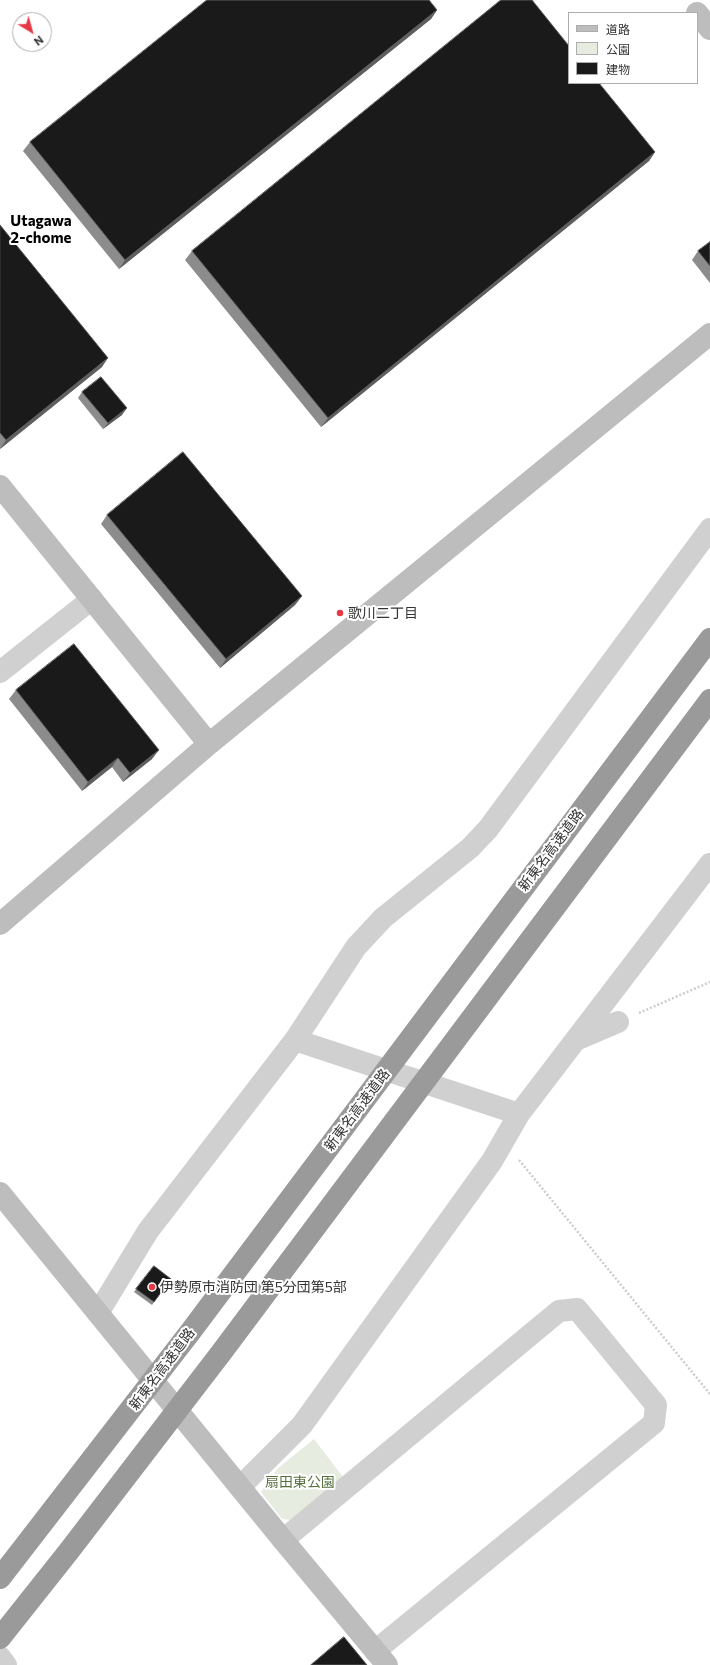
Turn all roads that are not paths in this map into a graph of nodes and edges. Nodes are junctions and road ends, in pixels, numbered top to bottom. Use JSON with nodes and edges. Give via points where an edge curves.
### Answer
{"nodes":[{"id":1,"x":686,"y":0,"type":"edge"},
{"id":2,"x":696,"y":12,"type":"edge"},
{"id":3,"x":698,"y":14,"type":"edge"},
{"id":4,"x":710,"y":29,"type":"edge"},
{"id":5,"x":710,"y":334,"type":"edge"},
{"id":6,"x":0,"y":486,"type":"edge"},
{"id":7,"x":710,"y":529,"type":"edge"},
{"id":8,"x":92,"y":599,"type":"junction"},
{"id":9,"x":710,"y":639,"type":"edge"},
{"id":10,"x":0,"y":672,"type":"edge"},
{"id":11,"x":710,"y":700,"type":"edge"},
{"id":12,"x":209,"y":744,"type":"junction"},
{"id":13,"x":710,"y":864,"type":"edge"},
{"id":14,"x":0,"y":924,"type":"edge"},
{"id":15,"x":618,"y":1022,"type":"road end"},
{"id":16,"x":294,"y":1040,"type":"junction"},
{"id":17,"x":575,"y":1040,"type":"junction"},
{"id":18,"x":519,"y":1114,"type":"junction"},
{"id":19,"x":0,"y":1193,"type":"edge"},
{"id":20,"x":98,"y":1313,"type":"junction"},
{"id":21,"x":240,"y":1487,"type":"junction"},
{"id":22,"x":283,"y":1540,"type":"junction"},
{"id":23,"x":0,"y":1578,"type":"edge"},
{"id":24,"x":0,"y":1638,"type":"edge"},
{"id":25,"x":0,"y":1657,"type":"edge"},
{"id":26,"x":381,"y":1658,"type":"edge"},
{"id":27,"x":6,"y":1665,"type":"edge"}],
"edges":[{"from":1,"to":2,"type":"street"},
{"from":3,"to":4,"type":"street"},
{"from":5,"to":12,"type":"street"},
{"from":6,"to":8,"type":"street"},
{"from":7,"to":16,"type":"street","via":[[488,829],[470,848],[383,918],[356,947]]},
{"from":8,"to":10,"type":"street"},
{"from":8,"to":12,"type":"street"},
{"from":9,"to":23,"type":"highway","name":"新東名高速道路","bridge":true,"via":[[191,1331]]},
{"from":11,"to":24,"type":"highway","bridge":true,"via":[[221,1354]]},
{"from":12,"to":14,"type":"street"},
{"from":13,"to":17,"type":"street"},
{"from":15,"to":17,"type":"street"},
{"from":16,"to":18,"type":"street"},
{"from":16,"to":20,"type":"street","via":[[148,1231]]},
{"from":17,"to":18,"type":"street"},
{"from":18,"to":21,"type":"street","via":[[492,1161],[302,1425]]},
{"from":19,"to":20,"type":"street"},
{"from":20,"to":21,"type":"street"},
{"from":21,"to":22,"type":"street"},
{"from":22,"to":26,"type":"street"},
{"from":22,"to":26,"type":"street","via":[[559,1311],[576,1309],[582,1315],[656,1405],[654,1423]]},
{"from":25,"to":27,"type":"street"}]}
